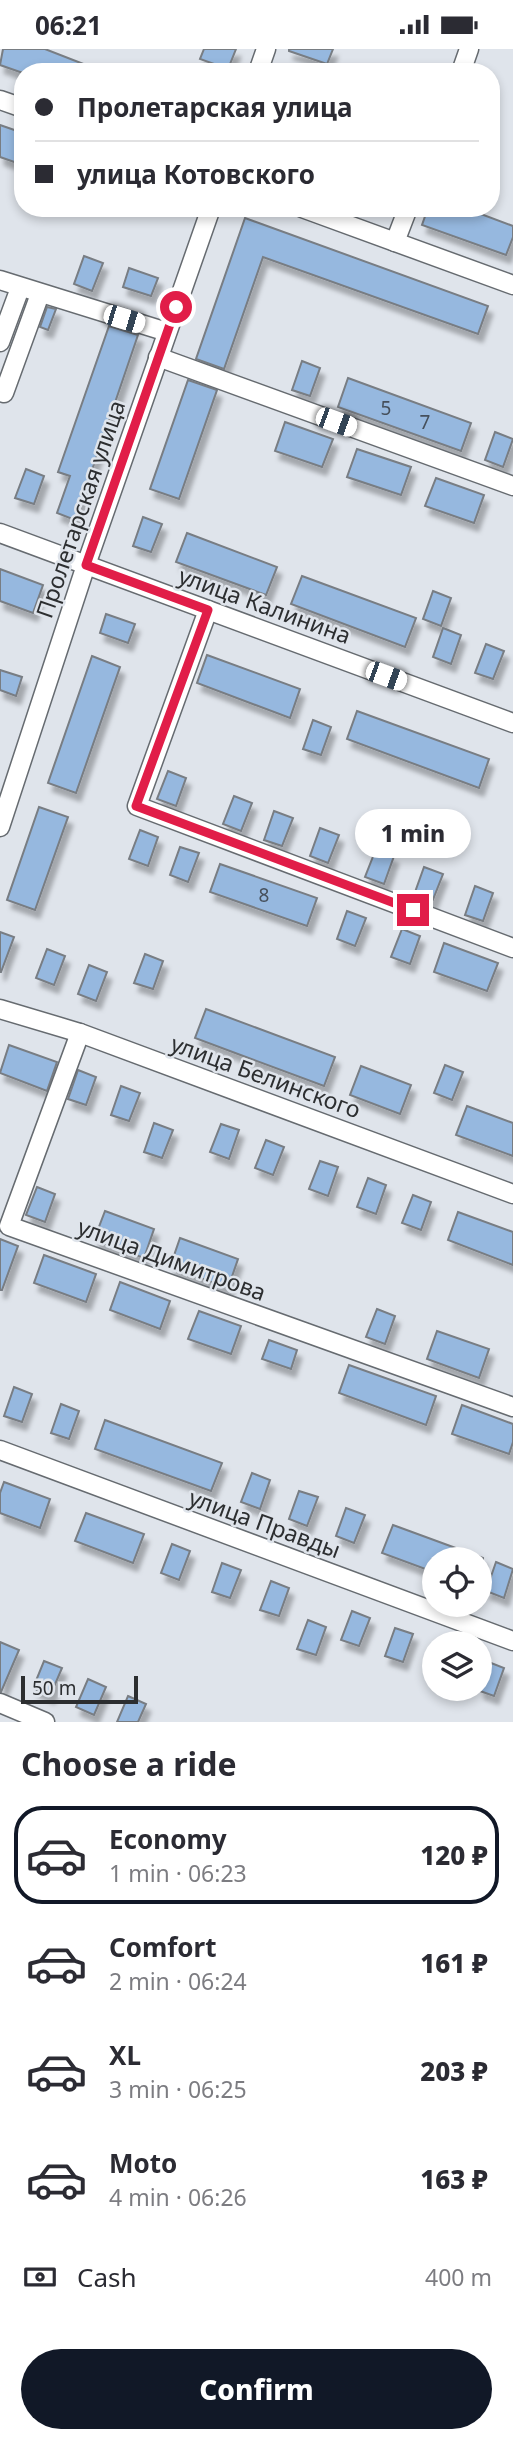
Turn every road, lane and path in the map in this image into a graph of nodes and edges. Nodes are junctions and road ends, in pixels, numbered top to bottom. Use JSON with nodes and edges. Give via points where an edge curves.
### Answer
{"nodes":[{"id":1,"x":208,"y":217,"type":"edge"},
{"id":2,"x":327,"y":217,"type":"edge"},
{"id":3,"x":405,"y":217,"type":"edge"},
{"id":4,"x":396,"y":242,"type":"junction"},
{"id":5,"x":0,"y":280,"type":"edge"},
{"id":6,"x":513,"y":285,"type":"edge"},
{"id":7,"x":20,"y":288,"type":"junction"},
{"id":8,"x":40,"y":294,"type":"junction"},
{"id":9,"x":3,"y":323,"type":"edge"},
{"id":10,"x":167,"y":332,"type":"junction"},
{"id":11,"x":0,"y":342,"type":"edge"},
{"id":12,"x":158,"y":357,"type":"junction"},
{"id":13,"x":0,"y":392,"type":"edge"},
{"id":14,"x":513,"y":486,"type":"edge"},
{"id":15,"x":0,"y":533,"type":"edge"},
{"id":16,"x":86,"y":565,"type":"junction"},
{"id":17,"x":208,"y":610,"type":"junction"},
{"id":18,"x":513,"y":723,"type":"edge"},
{"id":19,"x":0,"y":827,"type":"edge"},
{"id":20,"x":513,"y":948,"type":"edge"},
{"id":21,"x":0,"y":1009,"type":"edge"},
{"id":22,"x":80,"y":1033,"type":"junction"},
{"id":23,"x":513,"y":1194,"type":"edge"},
{"id":24,"x":513,"y":1407,"type":"edge"},
{"id":25,"x":0,"y":1450,"type":"edge"},
{"id":26,"x":513,"y":1641,"type":"edge"},
{"id":27,"x":0,"y":1703,"type":"edge"},
{"id":28,"x":45,"y":1722,"type":"edge"}],
"edges":[{"from":1,"to":10,"type":"street","name":"Пролетарская улица"},
{"from":2,"to":4,"type":"street"},
{"from":3,"to":4,"type":"street"},
{"from":4,"to":6,"type":"street"},
{"from":5,"to":7,"type":"street"},
{"from":7,"to":8,"type":"street"},
{"from":7,"to":9,"type":"street"},
{"from":8,"to":10,"type":"street"},
{"from":8,"to":13,"type":"street","via":[[4,394]]},
{"from":9,"to":11,"type":"street"},
{"from":10,"to":12,"type":"street","name":"Пролетарская улица"},
{"from":12,"to":14,"type":"street"},
{"from":12,"to":16,"type":"street","name":"Пролетарская улица"},
{"from":15,"to":16,"type":"street","name":"улица Калинина"},
{"from":16,"to":17,"type":"street","name":"улица Калинина"},
{"from":16,"to":19,"type":"street","name":"Пролетарская улица"},
{"from":17,"to":18,"type":"street","name":"улица Калинина"},
{"from":17,"to":20,"type":"street","via":[[136,806]]},
{"from":21,"to":22,"type":"street","name":"улица Белинского"},
{"from":22,"to":23,"type":"street","name":"улица Белинского"},
{"from":22,"to":24,"type":"street","name":"улица Димитрова","via":[[9,1226]]},
{"from":25,"to":26,"type":"street","name":"улица Правды"},
{"from":27,"to":28,"type":"street"}]}
